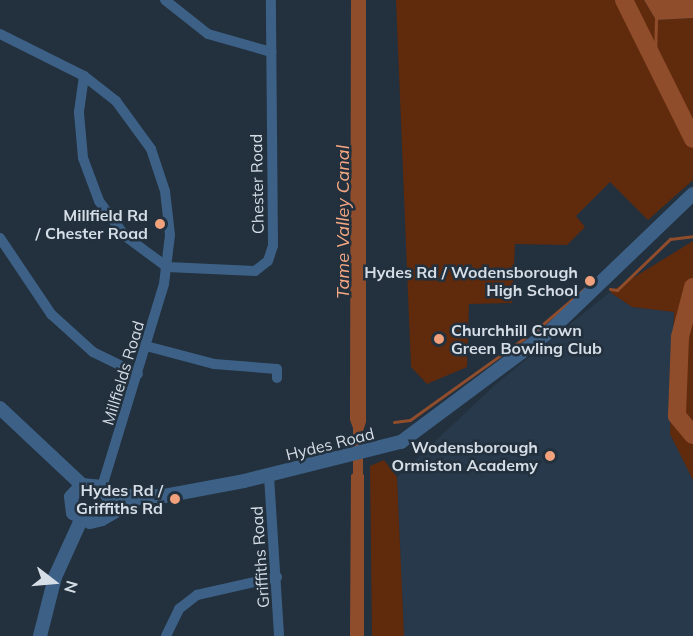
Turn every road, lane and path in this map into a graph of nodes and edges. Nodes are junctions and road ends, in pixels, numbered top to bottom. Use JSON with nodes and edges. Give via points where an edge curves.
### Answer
{"nodes":[{"id":1,"x":165,"y":0,"type":"edge"},
{"id":2,"x":271,"y":0,"type":"edge"},
{"id":3,"x":0,"y":34,"type":"edge"},
{"id":4,"x":271,"y":52,"type":"junction"},
{"id":5,"x":84,"y":76,"type":"junction"},
{"id":6,"x":693,"y":194,"type":"edge"},
{"id":7,"x":0,"y":238,"type":"edge"},
{"id":8,"x":167,"y":267,"type":"junction"},
{"id":9,"x":146,"y":346,"type":"junction"},
{"id":10,"x":138,"y":374,"type":"junction"},
{"id":11,"x":277,"y":378,"type":"dead end"},
{"id":12,"x":0,"y":408,"type":"edge"},
{"id":13,"x":269,"y":477,"type":"junction"},
{"id":14,"x":82,"y":484,"type":"junction"},
{"id":15,"x":106,"y":492,"type":"junction"},
{"id":16,"x":136,"y":499,"type":"junction"},
{"id":17,"x":108,"y":513,"type":"junction"},
{"id":18,"x":81,"y":520,"type":"junction"},
{"id":19,"x":277,"y":577,"type":"junction"},
{"id":20,"x":40,"y":636,"type":"edge"},
{"id":21,"x":166,"y":636,"type":"edge"},
{"id":22,"x":279,"y":636,"type":"edge"}],
"edges":[{"from":1,"to":4,"type":"street","via":[[208,34]]},
{"from":2,"to":4,"type":"street","name":"Chester Road"},
{"from":3,"to":5,"type":"street","name":"Millfields Road"},
{"from":4,"to":8,"type":"street","name":"Chester Road","via":[[271,256],[250,272]]},
{"from":5,"to":8,"type":"street","name":"Millfields Road","via":[[126,111],[157,162],[169,213]]},
{"from":5,"to":8,"type":"street","via":[[79,128],[93,187],[125,236]]},
{"from":6,"to":13,"type":"street","name":"Hydes Road","via":[[550,331],[410,436]]},
{"from":7,"to":10,"type":"street","via":[[51,314],[93,352]]},
{"from":8,"to":9,"type":"street","name":"Millfields Road"},
{"from":9,"to":10,"type":"street","name":"Millfields Road"},
{"from":9,"to":11,"type":"street","via":[[214,364],[277,369]]},
{"from":10,"to":15,"type":"street","name":"Millfields Road"},
{"from":12,"to":14,"type":"street"},
{"from":13,"to":16,"type":"street","name":"Hydes Road"},
{"from":13,"to":19,"type":"street","name":"Griffiths Road"},
{"from":14,"to":15,"type":"street","name":"Hydes Road"},
{"from":14,"to":18,"type":"street","via":[[70,505]]},
{"from":15,"to":16,"type":"street","name":"Hydes Road"},
{"from":15,"to":17,"type":"street"},
{"from":16,"to":17,"type":"street","name":"Hydes Road"},
{"from":17,"to":18,"type":"street","name":"Hydes Road","via":[[96,522]]},
{"from":18,"to":20,"type":"street","via":[[55,577]]},
{"from":19,"to":21,"type":"street","via":[[196,595],[178,609]]},
{"from":19,"to":22,"type":"street","name":"Griffiths Road"}]}
